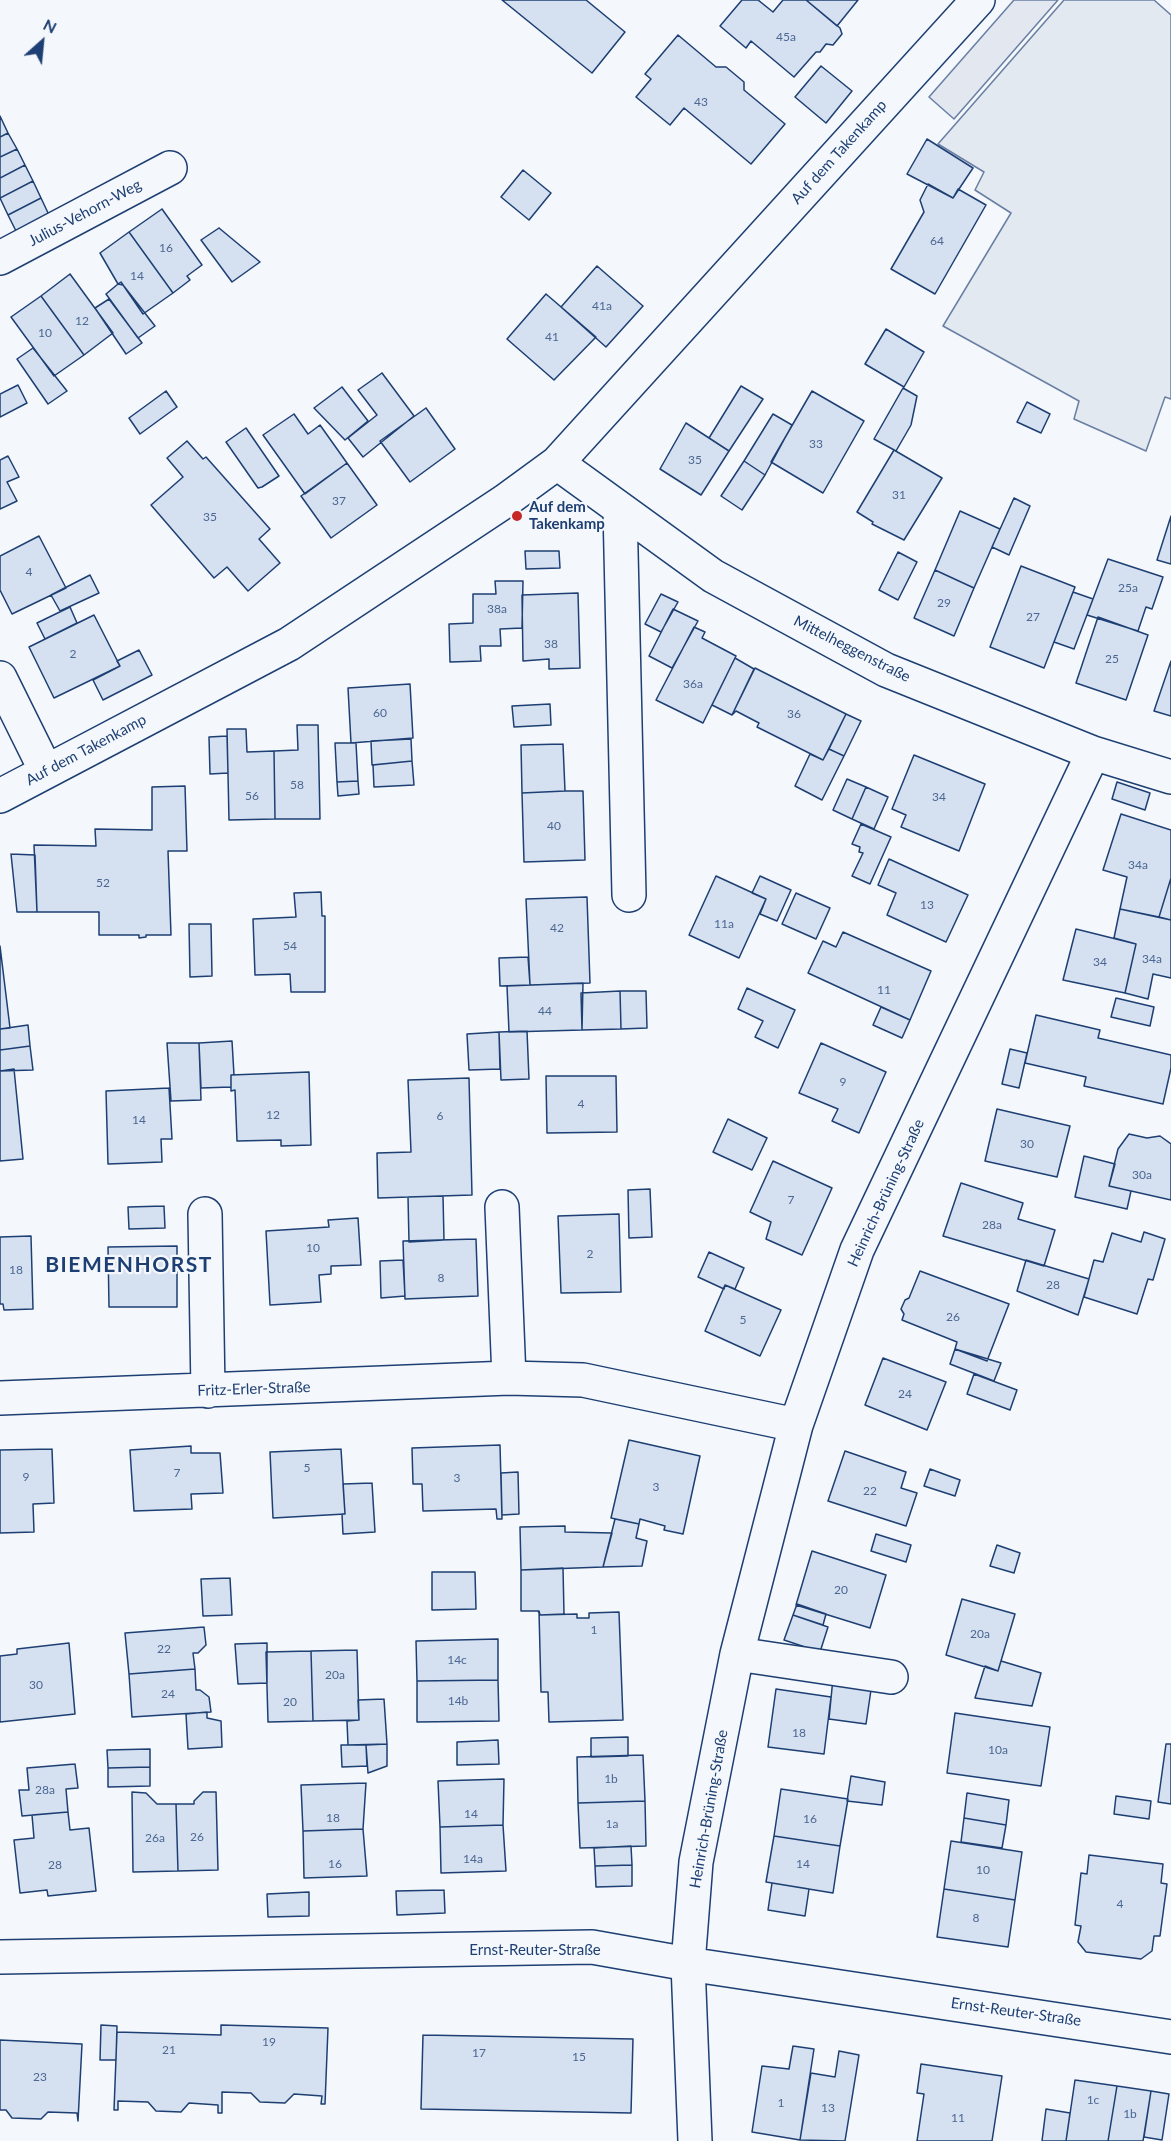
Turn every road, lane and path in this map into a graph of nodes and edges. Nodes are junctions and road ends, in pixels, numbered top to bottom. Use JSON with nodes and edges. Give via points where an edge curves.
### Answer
{"nodes":[{"id":1,"x":978,"y":0,"type":"edge"},
{"id":2,"x":170,"y":168,"type":"dead end"},
{"id":3,"x":0,"y":258,"type":"edge"},
{"id":4,"x":557,"y":463,"type":"junction"},
{"id":5,"x":620,"y":509,"type":"junction"},
{"id":6,"x":0,"y":678,"type":"edge"},
{"id":7,"x":1093,"y":753,"type":"junction"},
{"id":8,"x":46,"y":771,"type":"junction"},
{"id":9,"x":1171,"y":777,"type":"edge"},
{"id":10,"x":0,"y":795,"type":"edge"},
{"id":11,"x":629,"y":895,"type":"dead end"},
{"id":12,"x":502,"y":1207,"type":"dead end"},
{"id":13,"x":205,"y":1214,"type":"dead end"},
{"id":14,"x":509,"y":1378,"type":"junction"},
{"id":15,"x":208,"y":1391,"type":"junction"},
{"id":16,"x":0,"y":1398,"type":"edge"},
{"id":17,"x":796,"y":1425,"type":"junction"},
{"id":18,"x":737,"y":1654,"type":"junction"},
{"id":19,"x":891,"y":1677,"type":"dead end"},
{"id":20,"x":0,"y":1957,"type":"edge"},
{"id":21,"x":688,"y":1964,"type":"junction"},
{"id":22,"x":1171,"y":2037,"type":"edge"},
{"id":23,"x":695,"y":2141,"type":"edge"}],
"edges":[{"from":1,"to":4,"type":"street","name":"Auf dem Takenkamp"},
{"from":2,"to":3,"type":"street","name":"Julius-Vehorn-Weg"},
{"from":4,"to":5,"type":"street","name":"Mittelheggenstraße"},
{"from":4,"to":8,"type":"street","name":"Auf dem Takenkamp","via":[[289,644]]},
{"from":5,"to":7,"type":"street","name":"Mittelheggenstraße","via":[[712,576],[886,670]]},
{"from":5,"to":11,"type":"street"},
{"from":6,"to":8,"type":"street"},
{"from":7,"to":9,"type":"street","name":"Mittelheggenstraße"},
{"from":7,"to":17,"type":"street","name":"Heinrich-Brüning-Straße","via":[[857,1250]]},
{"from":8,"to":10,"type":"street","name":"Auf dem Takenkamp"},
{"from":12,"to":14,"type":"street"},
{"from":13,"to":15,"type":"street"},
{"from":14,"to":15,"type":"street","name":"Fritz-Erler-Straße"},
{"from":14,"to":17,"type":"street","name":"Fritz-Erler-Straße","via":[[583,1380]]},
{"from":15,"to":16,"type":"street","name":"Fritz-Erler-Straße"},
{"from":17,"to":18,"type":"street","name":"Heinrich-Brüning-Straße"},
{"from":18,"to":19,"type":"street"},
{"from":18,"to":21,"type":"street","name":"Heinrich-Brüning-Straße","via":[[696,1862]]},
{"from":20,"to":21,"type":"street","name":"Ernst-Reuter-Straße","via":[[592,1947]]},
{"from":21,"to":22,"type":"street","name":"Ernst-Reuter-Straße"},
{"from":21,"to":23,"type":"street","name":"Heinrich-Brüning-Straße"}]}
